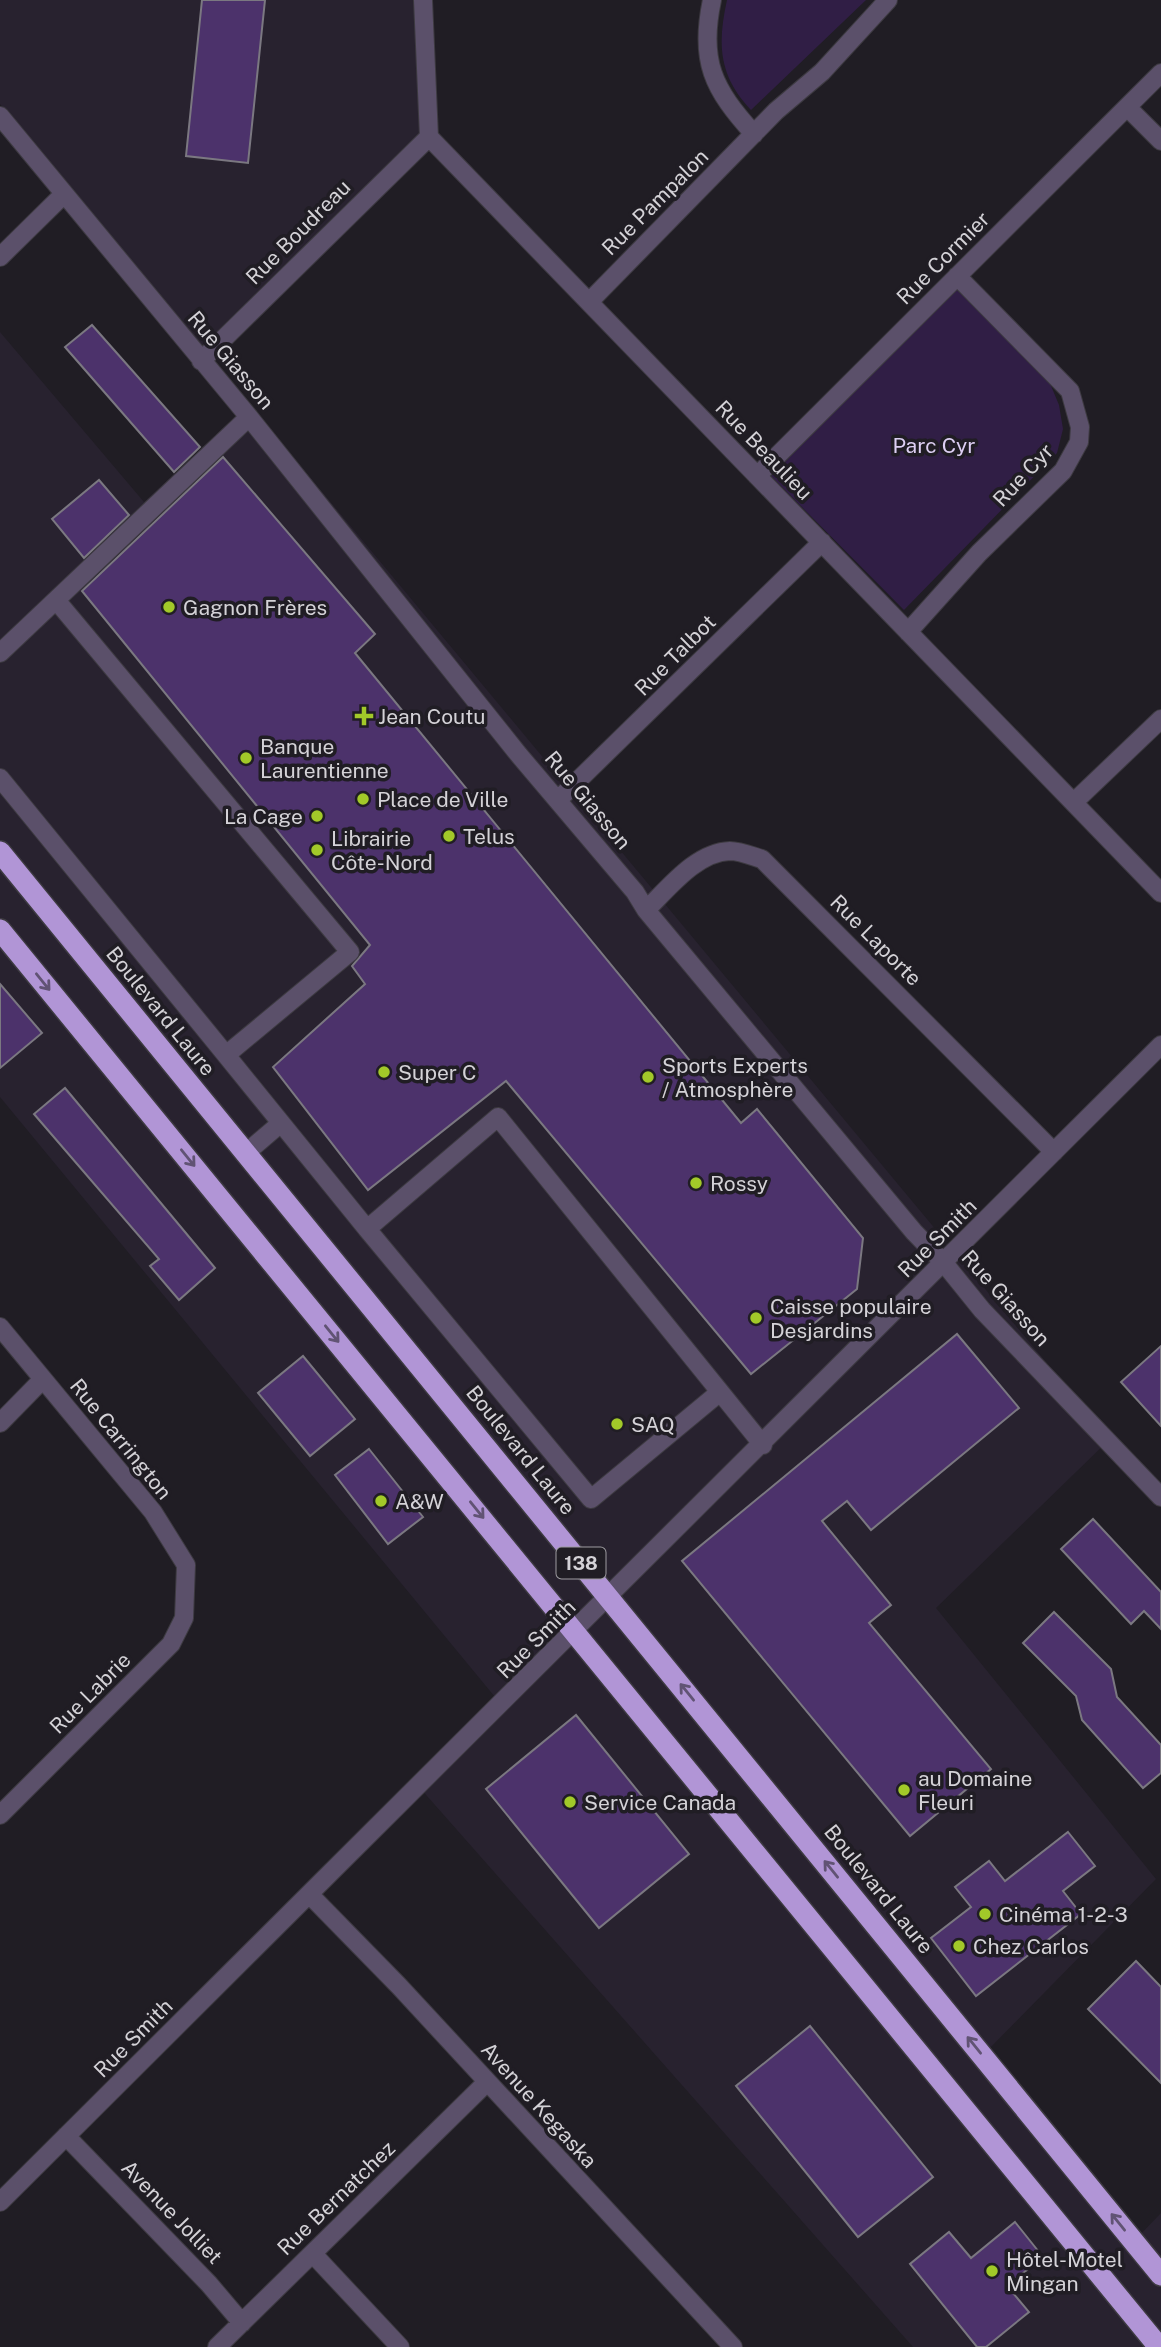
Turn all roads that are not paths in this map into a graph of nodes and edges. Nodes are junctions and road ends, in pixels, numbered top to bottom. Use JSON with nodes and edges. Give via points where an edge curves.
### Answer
{"nodes":[{"id":1,"x":423,"y":0,"type":"edge"},
{"id":2,"x":712,"y":0,"type":"edge"},
{"id":3,"x":888,"y":0,"type":"edge"},
{"id":4,"x":1161,"y":73,"type":"edge"},
{"id":5,"x":1127,"y":107,"type":"junction"},
{"id":6,"x":0,"y":116,"type":"edge"},
{"id":7,"x":754,"y":134,"type":"junction"},
{"id":8,"x":429,"y":137,"type":"junction"},
{"id":9,"x":1161,"y":141,"type":"edge"},
{"id":10,"x":64,"y":194,"type":"junction"},
{"id":11,"x":0,"y":257,"type":"edge"},
{"id":12,"x":957,"y":276,"type":"junction"},
{"id":13,"x":589,"y":302,"type":"junction"},
{"id":14,"x":201,"y":361,"type":"junction"},
{"id":15,"x":249,"y":417,"type":"junction"},
{"id":16,"x":757,"y":476,"type":"junction"},
{"id":17,"x":822,"y":542,"type":"junction"},
{"id":18,"x":56,"y":600,"type":"junction"},
{"id":19,"x":908,"y":632,"type":"junction"},
{"id":20,"x":0,"y":653,"type":"edge"},
{"id":21,"x":1161,"y":719,"type":"edge"},
{"id":22,"x":0,"y":778,"type":"edge"},
{"id":23,"x":559,"y":799,"type":"junction"},
{"id":24,"x":1074,"y":803,"type":"junction"},
{"id":25,"x":0,"y":852,"type":"edge"},
{"id":26,"x":1161,"y":893,"type":"edge"},
{"id":27,"x":646,"y":910,"type":"junction"},
{"id":28,"x":0,"y":930,"type":"edge"},
{"id":29,"x":1161,"y":1045,"type":"edge"},
{"id":30,"x":226,"y":1055,"type":"junction"},
{"id":31,"x":281,"y":1123,"type":"junction"},
{"id":32,"x":1054,"y":1152,"type":"junction"},
{"id":33,"x":246,"y":1153,"type":"junction"},
{"id":34,"x":367,"y":1229,"type":"junction"},
{"id":35,"x":944,"y":1263,"type":"junction"},
{"id":36,"x":0,"y":1327,"type":"edge"},
{"id":37,"x":43,"y":1379,"type":"junction"},
{"id":38,"x":720,"y":1392,"type":"junction"},
{"id":39,"x":0,"y":1423,"type":"edge"},
{"id":40,"x":763,"y":1445,"type":"junction"},
{"id":41,"x":1161,"y":1497,"type":"edge"},
{"id":42,"x":185,"y":1589,"type":"joint"},
{"id":43,"x":610,"y":1598,"type":"junction"},
{"id":44,"x":576,"y":1631,"type":"junction"},
{"id":45,"x":0,"y":1815,"type":"edge"},
{"id":46,"x":310,"y":1895,"type":"junction"},
{"id":47,"x":487,"y":2082,"type":"junction"},
{"id":48,"x":66,"y":2136,"type":"junction"},
{"id":49,"x":0,"y":2202,"type":"edge"},
{"id":50,"x":313,"y":2253,"type":"junction"},
{"id":51,"x":1161,"y":2275,"type":"edge"},
{"id":52,"x":242,"y":2323,"type":"junction"},
{"id":53,"x":217,"y":2347,"type":"edge"},
{"id":54,"x":400,"y":2347,"type":"edge"},
{"id":55,"x":733,"y":2347,"type":"edge"},
{"id":56,"x":1159,"y":2347,"type":"edge"}],
"edges":[{"from":1,"to":8,"type":"street"},
{"from":2,"to":7,"type":"street","via":[[705,31],[709,70],[715,85]]},
{"from":3,"to":7,"type":"street","name":"Rue Pampalon","via":[[822,72]]},
{"from":4,"to":5,"type":"street","name":"Rue Cormier"},
{"from":5,"to":9,"type":"street"},
{"from":5,"to":12,"type":"street","name":"Rue Cormier"},
{"from":6,"to":10,"type":"street","name":"Rue Giasson"},
{"from":7,"to":13,"type":"street","name":"Rue Pampalon"},
{"from":8,"to":13,"type":"street","name":"Rue Beaulieu"},
{"from":8,"to":14,"type":"street","name":"Rue Boudreau"},
{"from":10,"to":11,"type":"street"},
{"from":10,"to":14,"type":"street","name":"Rue Giasson"},
{"from":12,"to":16,"type":"street","name":"Rue Cormier"},
{"from":12,"to":19,"type":"street","name":"Rue Cyr","via":[[1070,391],[1080,427],[1079,442],[1063,471],[979,553]]},
{"from":13,"to":16,"type":"street","name":"Rue Beaulieu"},
{"from":14,"to":15,"type":"street","name":"Rue Giasson"},
{"from":15,"to":18,"type":"street"},
{"from":15,"to":23,"type":"street","name":"Rue Giasson"},
{"from":16,"to":17,"type":"street","name":"Rue Beaulieu"},
{"from":17,"to":19,"type":"street","name":"Rue Beaulieu"},
{"from":17,"to":23,"type":"street","name":"Rue Talbot"},
{"from":18,"to":20,"type":"street"},
{"from":18,"to":30,"type":"street","via":[[350,952]]},
{"from":19,"to":24,"type":"street","name":"Rue Beaulieu"},
{"from":21,"to":24,"type":"street"},
{"from":22,"to":30,"type":"street"},
{"from":23,"to":27,"type":"street","name":"Rue Giasson"},
{"from":24,"to":26,"type":"street","name":"Rue Beaulieu"},
{"from":25,"to":33,"type":"highway","name":"Boulevard Laure","number":"138"},
{"from":27,"to":32,"type":"street","name":"Rue Laporte","via":[[690,867],[711,856],[729,851],[762,859]]},
{"from":27,"to":35,"type":"street","name":"Rue Giasson"},
{"from":28,"to":44,"type":"highway","number":"138","one_way":true},
{"from":29,"to":32,"type":"street","name":"Rue Smith"},
{"from":30,"to":31,"type":"street"},
{"from":31,"to":33,"type":"street"},
{"from":31,"to":34,"type":"street"},
{"from":32,"to":35,"type":"street","name":"Rue Smith"},
{"from":33,"to":43,"type":"highway","name":"Boulevard Laure","number":"138"},
{"from":34,"to":38,"type":"street","via":[[591,1499]]},
{"from":34,"to":38,"type":"street","via":[[498,1117]]},
{"from":35,"to":40,"type":"street","name":"Rue Smith"},
{"from":35,"to":41,"type":"street","name":"Rue Giasson","via":[[982,1310]]},
{"from":36,"to":37,"type":"street","name":"Rue Carrington"},
{"from":37,"to":39,"type":"street"},
{"from":37,"to":42,"type":"street","name":"Rue Carrington","via":[[153,1513],[186,1565]]},
{"from":38,"to":40,"type":"street"},
{"from":40,"to":43,"type":"street","name":"Rue Smith"},
{"from":42,"to":45,"type":"street","name":"Rue Labrie","via":[[184,1618],[171,1644]]},
{"from":43,"to":44,"type":"street","name":"Rue Smith"},
{"from":51,"to":43,"type":"highway","name":"Boulevard Laure","number":"138","one_way":true},
{"from":44,"to":46,"type":"street","name":"Rue Smith"},
{"from":44,"to":56,"type":"highway","number":"138"},
{"from":46,"to":47,"type":"street","name":"Avenue Kegaska"},
{"from":46,"to":48,"type":"street","name":"Rue Smith"},
{"from":47,"to":50,"type":"street","name":"Rue Bernatchez"},
{"from":47,"to":55,"type":"street","name":"Avenue Kegaska"},
{"from":48,"to":49,"type":"street","name":"Rue Smith"},
{"from":48,"to":52,"type":"street","name":"Avenue Jolliet"},
{"from":50,"to":52,"type":"street","name":"Rue Bernatchez"},
{"from":50,"to":54,"type":"street"},
{"from":52,"to":53,"type":"street","name":"Rue Bernatchez"}]}
